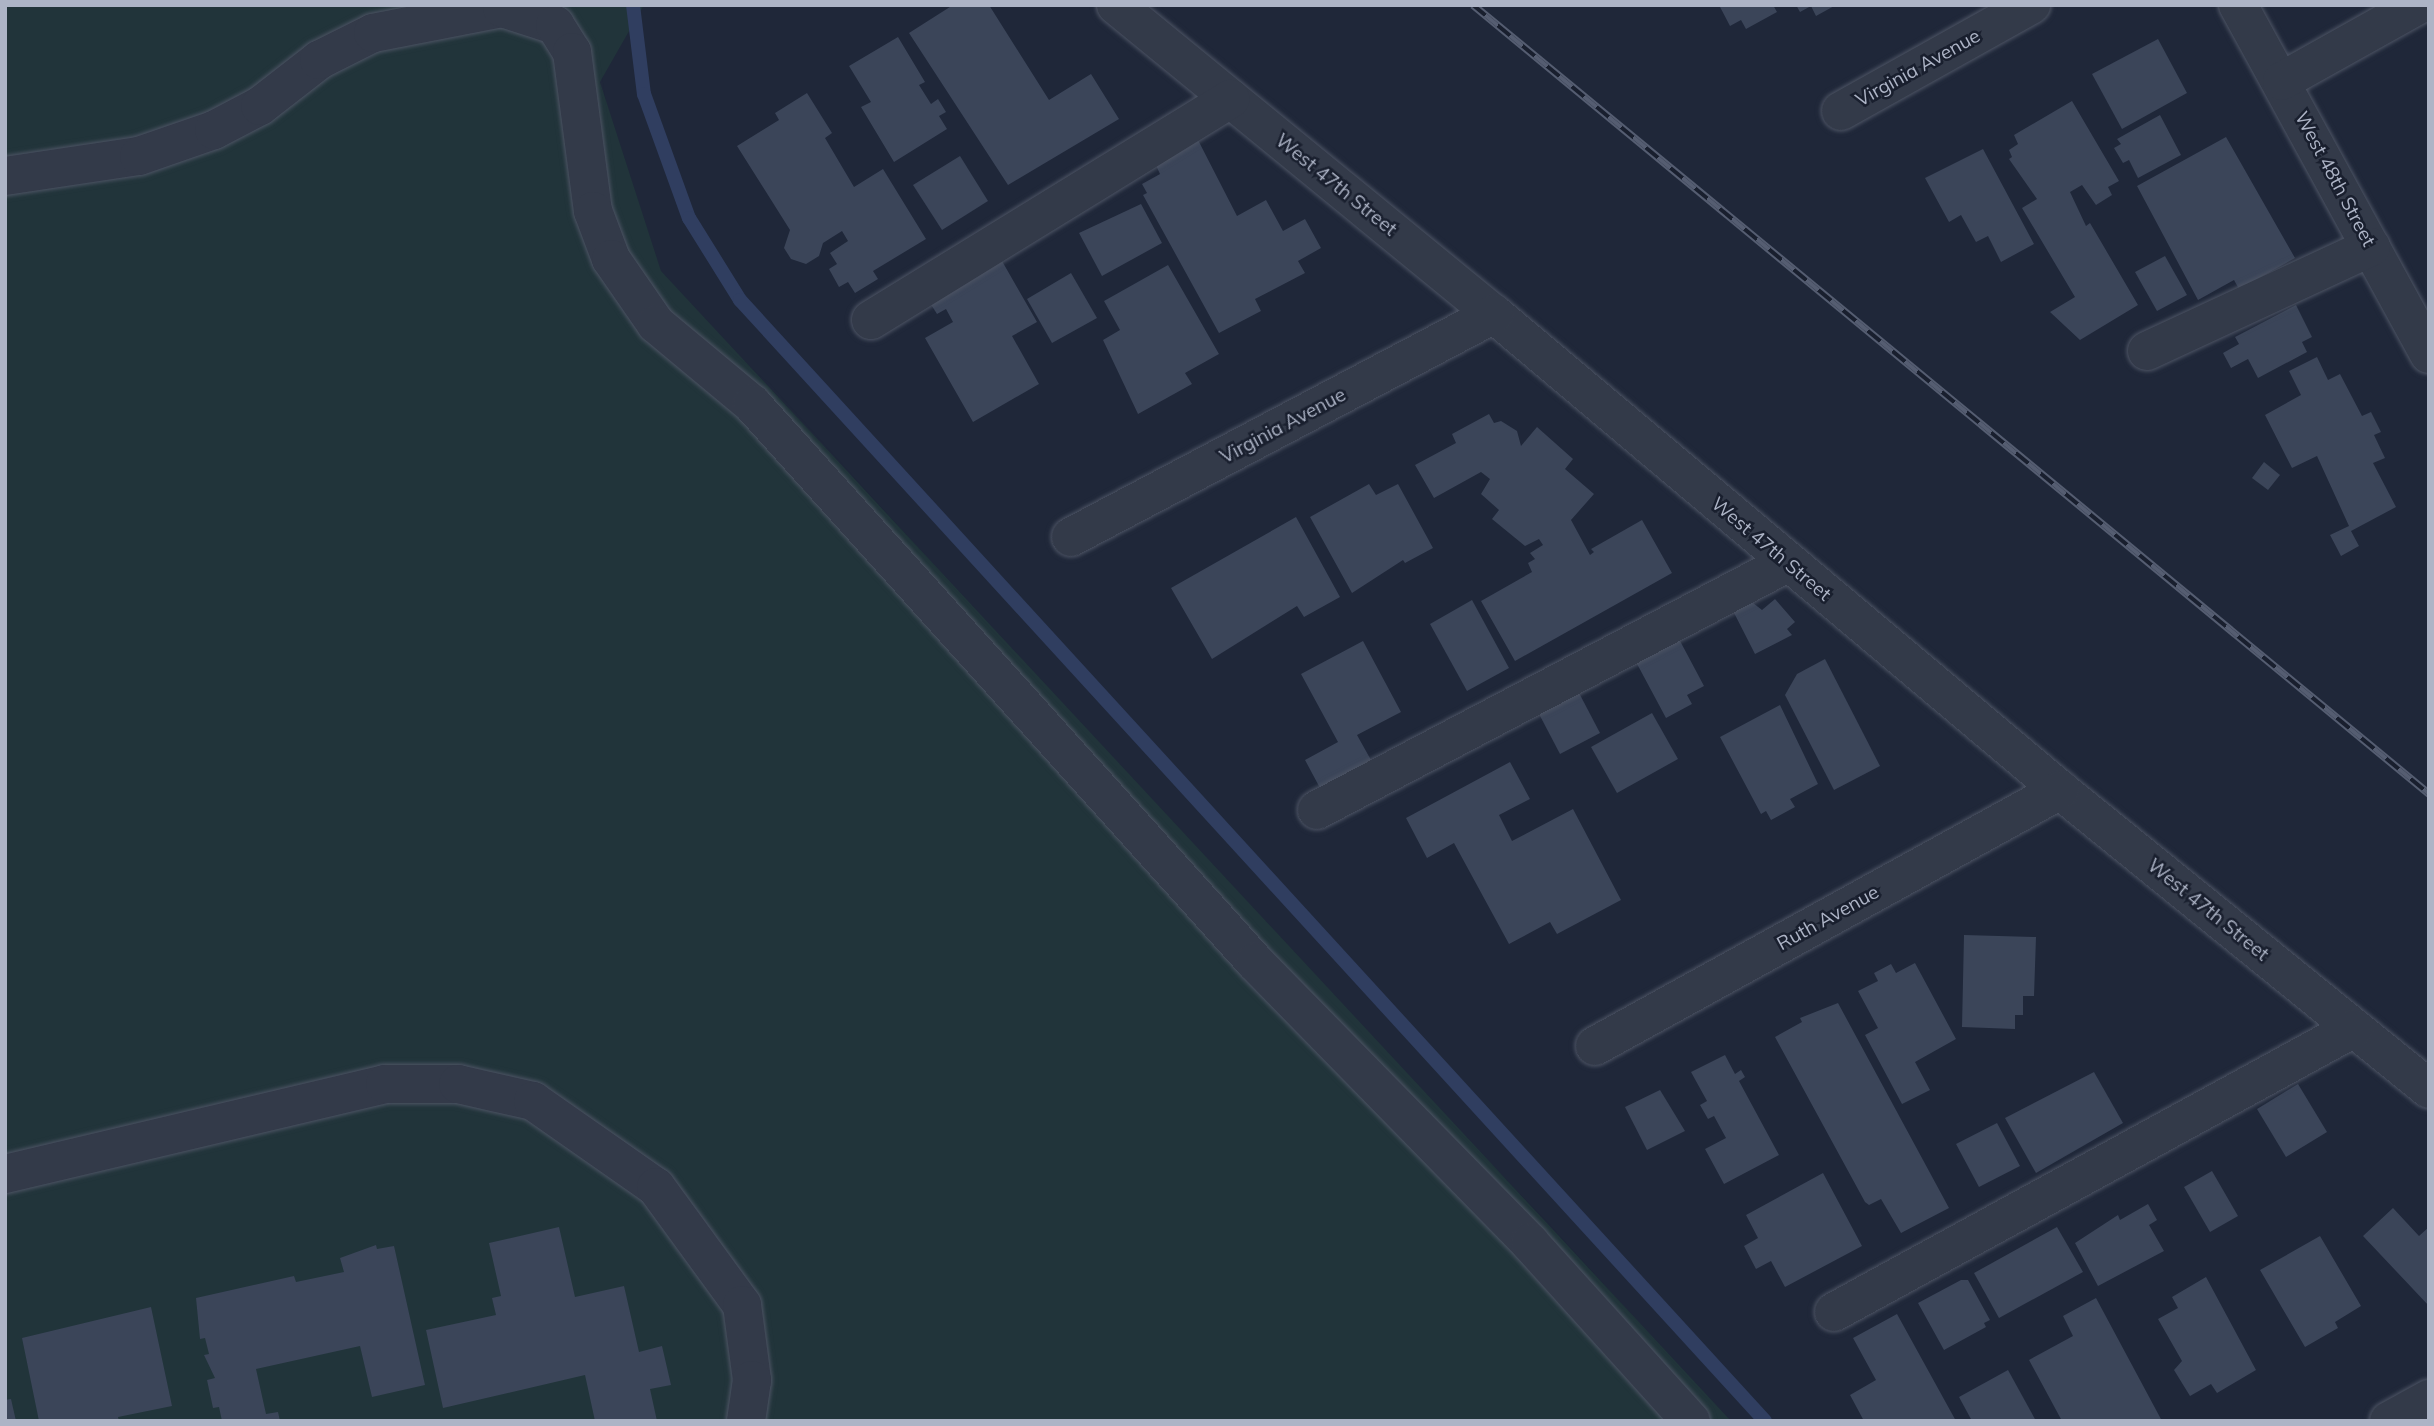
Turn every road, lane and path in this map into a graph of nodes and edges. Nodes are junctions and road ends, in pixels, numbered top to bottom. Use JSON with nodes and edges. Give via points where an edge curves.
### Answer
{"nodes":[{"id":1,"x":1116,"y":5,"type":"edge"},
{"id":2,"x":2031,"y":5,"type":"edge"},
{"id":3,"x":2238,"y":5,"type":"edge"},
{"id":4,"x":2418,"y":5,"type":"edge"},
{"id":5,"x":2282,"y":80,"type":"junction"},
{"id":6,"x":1230,"y":99,"type":"junction"},
{"id":7,"x":1841,"y":111,"type":"dead end"},
{"id":8,"x":5,"y":176,"type":"edge"},
{"id":9,"x":2371,"y":247,"type":"junction"},
{"id":10,"x":1494,"y":314,"type":"junction"},
{"id":11,"x":871,"y":320,"type":"dead end"},
{"id":12,"x":2147,"y":351,"type":"dead end"},
{"id":13,"x":2429,"y":354,"type":"edge"},
{"id":14,"x":1071,"y":537,"type":"dead end"},
{"id":15,"x":1787,"y":563,"type":"junction"},
{"id":16,"x":2060,"y":790,"type":"junction"},
{"id":17,"x":1317,"y":810,"type":"dead end"},
{"id":18,"x":2354,"y":1028,"type":"junction"},
{"id":19,"x":1595,"y":1046,"type":"dead end"},
{"id":20,"x":2429,"y":1089,"type":"edge"},
{"id":21,"x":5,"y":1174,"type":"edge"},
{"id":22,"x":1834,"y":1312,"type":"dead end"},
{"id":23,"x":2429,"y":1399,"type":"edge"},
{"id":24,"x":746,"y":1421,"type":"edge"},
{"id":25,"x":1691,"y":1421,"type":"edge"},
{"id":26,"x":2389,"y":1421,"type":"edge"}],
"edges":[{"from":1,"to":6,"type":"street","name":"West 47th Street"},
{"from":2,"to":7,"type":"street","name":"Virginia Avenue"},
{"from":3,"to":5,"type":"street","name":"West 48th Street"},
{"from":4,"to":5,"type":"street"},
{"from":5,"to":9,"type":"street","name":"West 48th Street"},
{"from":6,"to":10,"type":"street","name":"West 47th Street"},
{"from":6,"to":11,"type":"street"},
{"from":8,"to":25,"type":"street","via":[[139,156],[214,130],[260,106],[319,60],[373,33],[502,8],[555,25],[572,52],[593,211],[611,259],[656,324],[752,404],[1255,962],[1530,1242]]},
{"from":9,"to":12,"type":"street"},
{"from":9,"to":13,"type":"street","name":"West 48th Street"},
{"from":10,"to":14,"type":"street","name":"Virginia Avenue"},
{"from":10,"to":15,"type":"street","name":"West 47th Street"},
{"from":15,"to":16,"type":"street","name":"West 47th Street"},
{"from":15,"to":17,"type":"street"},
{"from":16,"to":18,"type":"street","name":"West 47th Street"},
{"from":16,"to":19,"type":"street","name":"Ruth Avenue"},
{"from":18,"to":20,"type":"street","name":"West 47th Street"},
{"from":18,"to":22,"type":"street"},
{"from":21,"to":24,"type":"street","via":[[385,1084],[458,1084],[533,1101],[656,1187],[742,1305],[752,1380]]},
{"from":23,"to":26,"type":"street"}]}
